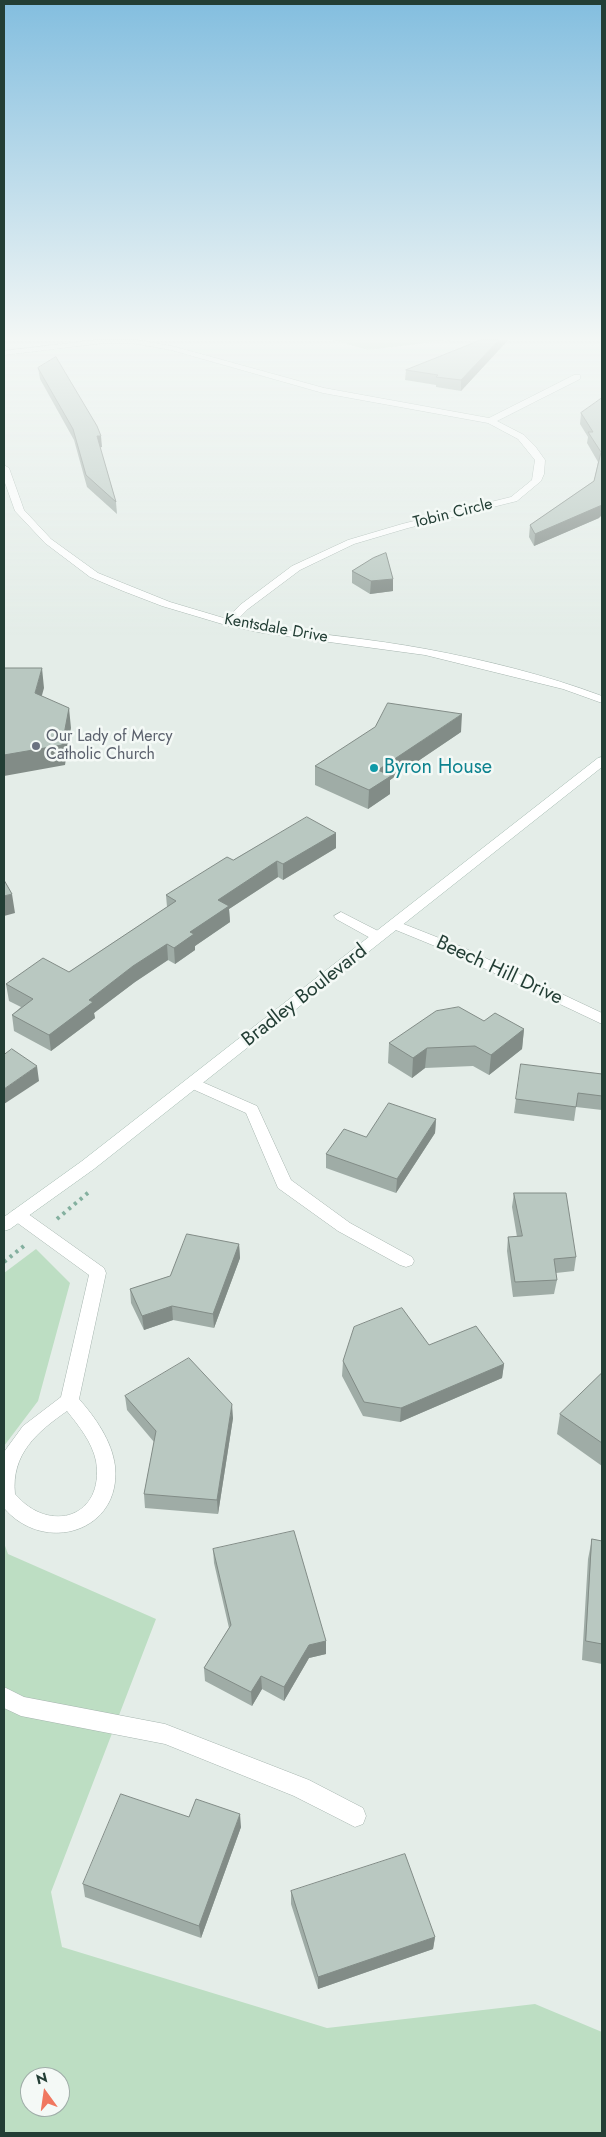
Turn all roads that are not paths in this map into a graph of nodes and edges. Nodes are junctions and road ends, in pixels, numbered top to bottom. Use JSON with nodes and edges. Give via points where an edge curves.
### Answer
{"nodes":[{"id":1,"x":524,"y":440,"type":"edge"},
{"id":2,"x":4,"y":469,"type":"edge"},
{"id":3,"x":230,"y":622,"type":"junction"},
{"id":4,"x":602,"y":700,"type":"edge"},
{"id":5,"x":602,"y":761,"type":"edge"},
{"id":6,"x":340,"y":916,"type":"dead end"},
{"id":7,"x":396,"y":925,"type":"junction"},
{"id":8,"x":380,"y":937,"type":"junction"},
{"id":9,"x":602,"y":1019,"type":"edge"},
{"id":10,"x":193,"y":1083,"type":"junction"},
{"id":11,"x":11,"y":1220,"type":"edge"},
{"id":12,"x":406,"y":1261,"type":"dead end"},
{"id":13,"x":69,"y":1401,"type":"junction"},
{"id":14,"x":4,"y":1697,"type":"edge"},
{"id":15,"x":354,"y":1816,"type":"dead end"}],
"edges":[{"from":1,"to":3,"type":"street","name":"Tobin Circle","via":[[540,460],[539,474],[536,481],[514,499],[351,542],[296,568],[244,607]]},
{"from":2,"to":3,"type":"street","name":"Kentsdale Drive","via":[[20,511],[70,559],[127,589]]},
{"from":3,"to":4,"type":"street","name":"Kentsdale Drive","via":[[263,630],[476,662]]},
{"from":5,"to":7,"type":"street","name":"Bradley Boulevard"},
{"from":6,"to":8,"type":"street"},
{"from":7,"to":8,"type":"street","name":"Bradley Boulevard"},
{"from":7,"to":9,"type":"street","name":"Beech Hill Drive","via":[[457,950]]},
{"from":8,"to":10,"type":"street","name":"Bradley Boulevard"},
{"from":10,"to":11,"type":"street","name":"Bradley Boulevard"},
{"from":10,"to":12,"type":"street","via":[[252,1110],[284,1184],[344,1227]]},
{"from":11,"to":13,"type":"street","via":[[98,1273]]},
{"from":13,"to":13,"type":"street","via":[[87,1421],[100,1448],[106,1466],[103,1492],[89,1516],[69,1524],[46,1525],[24,1516],[6,1497],[5,1473],[15,1450],[30,1432],[47,1414]]},
{"from":14,"to":15,"type":"street","via":[[21,1706],[165,1734],[301,1788]]}]}
